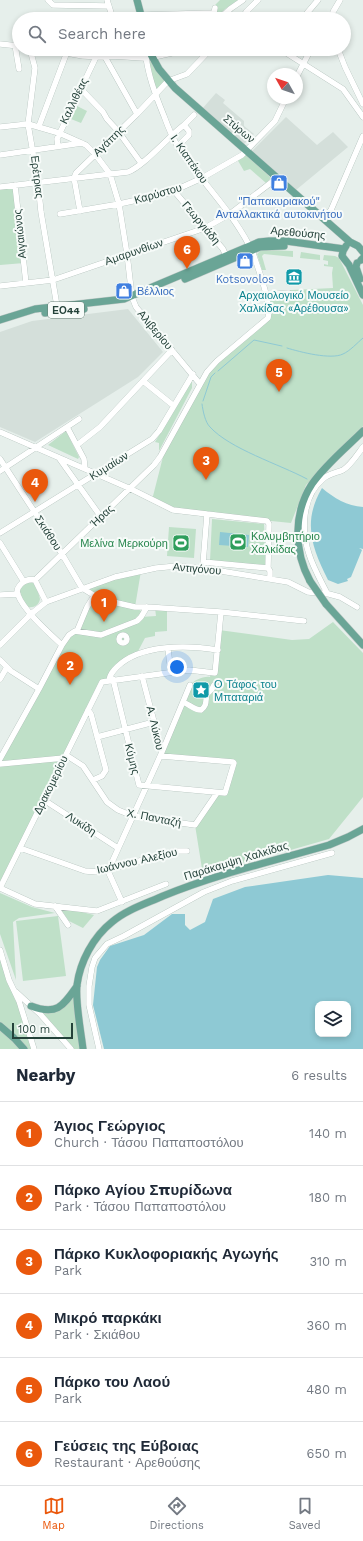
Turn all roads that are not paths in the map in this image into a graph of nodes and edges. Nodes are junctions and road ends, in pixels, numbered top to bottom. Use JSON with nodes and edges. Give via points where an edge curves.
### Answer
{"nodes":[{"id":1,"x":137,"y":0,"type":"edge"},
{"id":2,"x":243,"y":0,"type":"edge"},
{"id":3,"x":258,"y":0,"type":"edge"},
{"id":4,"x":318,"y":0,"type":"edge"},
{"id":5,"x":340,"y":1,"type":"edge"},
{"id":6,"x":50,"y":2,"type":"edge"},
{"id":7,"x":82,"y":3,"type":"edge"},
{"id":8,"x":108,"y":3,"type":"edge"},
{"id":9,"x":215,"y":8,"type":"dead end"},
{"id":10,"x":140,"y":12,"type":"edge"},
{"id":11,"x":214,"y":12,"type":"edge"},
{"id":12,"x":227,"y":12,"type":"edge"},
{"id":13,"x":246,"y":12,"type":"edge"},
{"id":14,"x":308,"y":12,"type":"edge"},
{"id":15,"x":333,"y":12,"type":"edge"},
{"id":16,"x":0,"y":44,"type":"edge"},
{"id":17,"x":12,"y":45,"type":"edge"},
{"id":18,"x":18,"y":56,"type":"edge"},
{"id":19,"x":32,"y":56,"type":"edge"},
{"id":20,"x":65,"y":56,"type":"edge"},
{"id":21,"x":90,"y":56,"type":"edge"},
{"id":22,"x":112,"y":56,"type":"joint"},
{"id":23,"x":147,"y":56,"type":"edge"},
{"id":24,"x":151,"y":56,"type":"edge"},
{"id":25,"x":158,"y":56,"type":"edge"},
{"id":26,"x":204,"y":56,"type":"edge"},
{"id":27,"x":291,"y":56,"type":"edge"},
{"id":28,"x":307,"y":56,"type":"edge"},
{"id":29,"x":341,"y":56,"type":"edge"},
{"id":30,"x":96,"y":57,"type":"junction"},
{"id":31,"x":105,"y":57,"type":"junction"},
{"id":32,"x":154,"y":57,"type":"joint"},
{"id":33,"x":143,"y":58,"type":"joint"},
{"id":34,"x":146,"y":64,"type":"junction"},
{"id":35,"x":303,"y":64,"type":"junction"},
{"id":36,"x":301,"y":68,"type":"edge"},
{"id":37,"x":19,"y":69,"type":"dead end"},
{"id":38,"x":159,"y":69,"type":"junction"},
{"id":39,"x":168,"y":81,"type":"junction"},
{"id":40,"x":80,"y":88,"type":"junction"},
{"id":41,"x":155,"y":94,"type":"junction"},
{"id":42,"x":283,"y":104,"type":"edge"},
{"id":43,"x":363,"y":104,"type":"edge"},
{"id":44,"x":137,"y":114,"type":"junction"},
{"id":45,"x":194,"y":115,"type":"dead end"},
{"id":46,"x":363,"y":117,"type":"edge"},
{"id":47,"x":28,"y":124,"type":"junction"},
{"id":48,"x":184,"y":125,"type":"junction"},
{"id":49,"x":39,"y":126,"type":"junction"},
{"id":50,"x":0,"y":127,"type":"edge"},
{"id":51,"x":118,"y":131,"type":"junction"},
{"id":52,"x":59,"y":133,"type":"junction"},
{"id":53,"x":171,"y":135,"type":"junction"},
{"id":54,"x":363,"y":136,"type":"edge"},
{"id":55,"x":83,"y":143,"type":"junction"},
{"id":56,"x":58,"y":146,"type":"junction"},
{"id":57,"x":178,"y":146,"type":"junction"},
{"id":58,"x":361,"y":146,"type":"edge"},
{"id":59,"x":33,"y":150,"type":"junction"},
{"id":60,"x":246,"y":150,"type":"junction"},
{"id":61,"x":95,"y":154,"type":"junction"},
{"id":62,"x":0,"y":155,"type":"edge"},
{"id":63,"x":141,"y":163,"type":"junction"},
{"id":64,"x":110,"y":174,"type":"junction"},
{"id":65,"x":74,"y":178,"type":"junction"},
{"id":66,"x":202,"y":178,"type":"junction"},
{"id":67,"x":277,"y":178,"type":"junction"},
{"id":68,"x":38,"y":182,"type":"junction"},
{"id":69,"x":15,"y":185,"type":"junction"},
{"id":70,"x":0,"y":187,"type":"edge"},
{"id":71,"x":175,"y":192,"type":"junction"},
{"id":72,"x":119,"y":204,"type":"junction"},
{"id":73,"x":307,"y":205,"type":"junction"},
{"id":74,"x":80,"y":211,"type":"junction"},
{"id":75,"x":60,"y":214,"type":"dead end"},
{"id":76,"x":230,"y":214,"type":"junction"},
{"id":77,"x":323,"y":217,"type":"junction"},
{"id":78,"x":205,"y":228,"type":"junction"},
{"id":79,"x":353,"y":244,"type":"junction"},
{"id":80,"x":251,"y":248,"type":"junction"},
{"id":81,"x":345,"y":248,"type":"junction"},
{"id":82,"x":362,"y":249,"type":"edge"},
{"id":83,"x":128,"y":254,"type":"junction"},
{"id":84,"x":226,"y":256,"type":"junction"},
{"id":85,"x":345,"y":260,"type":"junction"},
{"id":86,"x":360,"y":260,"type":"edge"},
{"id":87,"x":53,"y":280,"type":"junction"},
{"id":88,"x":26,"y":283,"type":"junction"},
{"id":89,"x":0,"y":286,"type":"edge"},
{"id":90,"x":363,"y":290,"type":"edge"},
{"id":91,"x":289,"y":293,"type":"dead end"},
{"id":92,"x":363,"y":295,"type":"edge"},
{"id":93,"x":267,"y":298,"type":"junction"},
{"id":94,"x":133,"y":299,"type":"junction"},
{"id":95,"x":57,"y":306,"type":"junction"},
{"id":96,"x":268,"y":318,"type":"joint"},
{"id":97,"x":0,"y":320,"type":"edge"},
{"id":98,"x":0,"y":325,"type":"edge"},
{"id":99,"x":172,"y":350,"type":"junction"},
{"id":100,"x":193,"y":374,"type":"junction"},
{"id":101,"x":142,"y":381,"type":"junction"},
{"id":102,"x":200,"y":384,"type":"junction"},
{"id":103,"x":174,"y":406,"type":"junction"},
{"id":104,"x":79,"y":419,"type":"dead end"},
{"id":105,"x":67,"y":427,"type":"junction"},
{"id":106,"x":363,"y":431,"type":"edge"},
{"id":107,"x":0,"y":432,"type":"edge"},
{"id":108,"x":78,"y":445,"type":"junction"},
{"id":109,"x":363,"y":447,"type":"edge"},
{"id":110,"x":36,"y":448,"type":"junction"},
{"id":111,"x":59,"y":458,"type":"junction"},
{"id":112,"x":0,"y":459,"type":"edge"},
{"id":113,"x":6,"y":467,"type":"junction"},
{"id":114,"x":85,"y":469,"type":"junction"},
{"id":115,"x":0,"y":471,"type":"edge"},
{"id":116,"x":96,"y":474,"type":"junction"},
{"id":117,"x":78,"y":485,"type":"junction"},
{"id":118,"x":131,"y":489,"type":"junction"},
{"id":119,"x":34,"y":511,"type":"junction"},
{"id":120,"x":207,"y":514,"type":"junction"},
{"id":121,"x":101,"y":517,"type":"junction"},
{"id":122,"x":0,"y":533,"type":"edge"},
{"id":123,"x":0,"y":543,"type":"edge"},
{"id":124,"x":62,"y":554,"type":"junction"},
{"id":125,"x":203,"y":565,"type":"junction"},
{"id":126,"x":268,"y":568,"type":"junction"},
{"id":127,"x":270,"y":578,"type":"junction"},
{"id":128,"x":36,"y":580,"type":"junction"},
{"id":129,"x":24,"y":582,"type":"junction"},
{"id":130,"x":82,"y":588,"type":"junction"},
{"id":131,"x":327,"y":593,"type":"junction"},
{"id":132,"x":18,"y":594,"type":"junction"},
{"id":133,"x":0,"y":595,"type":"edge"},
{"id":134,"x":94,"y":596,"type":"junction"},
{"id":135,"x":46,"y":602,"type":"junction"},
{"id":136,"x":147,"y":607,"type":"junction"},
{"id":137,"x":357,"y":607,"type":"dead end"},
{"id":138,"x":221,"y":612,"type":"junction"},
{"id":139,"x":30,"y":614,"type":"junction"},
{"id":140,"x":304,"y":620,"type":"dead end"},
{"id":141,"x":118,"y":628,"type":"junction"},
{"id":142,"x":77,"y":631,"type":"junction"},
{"id":143,"x":122,"y":635,"type":"dead end"},
{"id":144,"x":0,"y":645,"type":"edge"},
{"id":145,"x":62,"y":645,"type":"junction"},
{"id":146,"x":363,"y":645,"type":"edge"},
{"id":147,"x":168,"y":649,"type":"junction"},
{"id":148,"x":218,"y":650,"type":"junction"},
{"id":149,"x":2,"y":663,"type":"edge"},
{"id":150,"x":171,"y":672,"type":"junction"},
{"id":151,"x":142,"y":676,"type":"junction"},
{"id":152,"x":0,"y":679,"type":"edge"},
{"id":153,"x":111,"y":680,"type":"junction"},
{"id":154,"x":214,"y":684,"type":"dead end"},
{"id":155,"x":39,"y":689,"type":"junction"},
{"id":156,"x":183,"y":702,"type":"junction"},
{"id":157,"x":189,"y":704,"type":"junction"},
{"id":158,"x":88,"y":710,"type":"junction"},
{"id":159,"x":154,"y":722,"type":"junction"},
{"id":160,"x":125,"y":729,"type":"junction"},
{"id":161,"x":97,"y":737,"type":"junction"},
{"id":162,"x":161,"y":754,"type":"junction"},
{"id":163,"x":65,"y":757,"type":"junction"},
{"id":164,"x":0,"y":759,"type":"edge"},
{"id":165,"x":0,"y":764,"type":"edge"},
{"id":166,"x":93,"y":780,"type":"junction"},
{"id":167,"x":146,"y":786,"type":"junction"},
{"id":168,"x":217,"y":793,"type":"junction"},
{"id":169,"x":44,"y":800,"type":"junction"},
{"id":170,"x":133,"y":816,"type":"junction"},
{"id":171,"x":363,"y":829,"type":"edge"},
{"id":172,"x":20,"y":848,"type":"junction"},
{"id":173,"x":118,"y":848,"type":"junction"},
{"id":174,"x":187,"y":851,"type":"dead end"},
{"id":175,"x":332,"y":853,"type":"dead end"},
{"id":176,"x":108,"y":871,"type":"junction"},
{"id":177,"x":166,"y":884,"type":"dead end"},
{"id":178,"x":0,"y":888,"type":"edge"},
{"id":179,"x":122,"y":902,"type":"junction"},
{"id":180,"x":55,"y":906,"type":"junction"},
{"id":181,"x":68,"y":925,"type":"dead end"},
{"id":182,"x":0,"y":950,"type":"edge"},
{"id":183,"x":77,"y":986,"type":"junction"},
{"id":184,"x":14,"y":990,"type":"junction"},
{"id":185,"x":31,"y":1006,"type":"junction"},
{"id":186,"x":0,"y":1026,"type":"edge"},
{"id":187,"x":24,"y":1049,"type":"edge"},
{"id":188,"x":34,"y":1049,"type":"edge"},
{"id":189,"x":71,"y":1049,"type":"edge"},
{"id":190,"x":83,"y":1049,"type":"edge"},
{"id":191,"x":99,"y":1049,"type":"edge"}],
"edges":[{"from":1,"to":10,"type":"main road"},
{"from":2,"to":12,"type":"street"},
{"from":3,"to":13,"type":"street"},
{"from":4,"to":14,"type":"street"},
{"from":5,"to":15,"type":"street"},
{"from":6,"to":7,"type":"street"},
{"from":7,"to":8,"type":"street"},
{"from":9,"to":11,"type":"street"},
{"from":16,"to":17,"type":"street"},
{"from":18,"to":37,"type":"street"},
{"from":19,"to":47,"type":"street","name":"Ερέτριας","via":[[35,68]]},
{"from":20,"to":49,"type":"street"},
{"from":21,"to":30,"type":"street"},
{"from":22,"to":31,"type":"street"},
{"from":22,"to":33,"type":"street"},
{"from":23,"to":34,"type":"street","name":"Ι. Κιαπέκου"},
{"from":24,"to":38,"type":"main road","name":"Στύρων"},
{"from":25,"to":32,"type":"street"},
{"from":26,"to":39,"type":"street","via":[[187,74]]},
{"from":27,"to":35,"type":"street"},
{"from":28,"to":35,"type":"street"},
{"from":29,"to":43,"type":"street"},
{"from":30,"to":31,"type":"street"},
{"from":30,"to":40,"type":"street","name":"Καλλιθέας"},
{"from":31,"to":44,"type":"street"},
{"from":32,"to":38,"type":"main road","name":"Στύρων"},
{"from":33,"to":34,"type":"street","name":"Ι. Κιαπέκου"},
{"from":34,"to":41,"type":"street","name":"Ι. Κιαπέκου"},
{"from":35,"to":36,"type":"street"},
{"from":35,"to":46,"type":"street","via":[[343,90]]},
{"from":38,"to":39,"type":"main road","name":"Στύρων"},
{"from":39,"to":41,"type":"street","name":"Αγάπης"},
{"from":39,"to":60,"type":"main road","name":"Στύρων"},
{"from":40,"to":51,"type":"street"},
{"from":40,"to":52,"type":"street","name":"Καλλιθέας"},
{"from":41,"to":44,"type":"street","name":"Αγάπης"},
{"from":41,"to":53,"type":"street","name":"Ι. Κιαπέκου"},
{"from":42,"to":60,"type":"street","name":"Καρύστου","via":[[275,121]]},
{"from":44,"to":51,"type":"street","name":"Αγάπης"},
{"from":45,"to":48,"type":"street"},
{"from":47,"to":49,"type":"street","name":"Αλιβερίου"},
{"from":47,"to":50,"type":"street","name":"Αλιβερίου"},
{"from":47,"to":59,"type":"street","name":"Ερέτριας"},
{"from":48,"to":53,"type":"street"},
{"from":48,"to":57,"type":"street","via":[[189,135]]},
{"from":49,"to":52,"type":"street","name":"Αλιβερίου"},
{"from":51,"to":61,"type":"street","name":"Αγάπης"},
{"from":51,"to":63,"type":"street"},
{"from":52,"to":55,"type":"street","name":"Αλιβερίου"},
{"from":52,"to":56,"type":"street","name":"Καλλιθέας","via":[[56,138]]},
{"from":53,"to":57,"type":"street","name":"Ι. Κιαπέκου"},
{"from":53,"to":63,"type":"street"},
{"from":54,"to":58,"type":"street"},
{"from":55,"to":56,"type":"street"},
{"from":55,"to":61,"type":"street","name":"Αλιβερίου"},
{"from":56,"to":59,"type":"street"},
{"from":57,"to":66,"type":"street","name":"Ι. Κιαπέκου"},
{"from":58,"to":77,"type":"street","via":[[331,210]]},
{"from":59,"to":62,"type":"street"},
{"from":59,"to":68,"type":"street","name":"Ερέτριας"},
{"from":60,"to":66,"type":"street","name":"Καρύστου","via":[[236,159]]},
{"from":60,"to":67,"type":"main road","name":"Στύρων"},
{"from":61,"to":64,"type":"street","name":"Αλιβερίου"},
{"from":61,"to":65,"type":"street","name":"Αγάπης"},
{"from":63,"to":64,"type":"street","via":[[128,172]]},
{"from":64,"to":65,"type":"street"},
{"from":64,"to":72,"type":"street","name":"Αλιβερίου"},
{"from":65,"to":68,"type":"street"},
{"from":65,"to":74,"type":"street"},
{"from":66,"to":71,"type":"street","name":"Καρύστου"},
{"from":66,"to":76,"type":"street","name":"Ι. Κιαπέκου"},
{"from":67,"to":73,"type":"main road","name":"Στύρων"},
{"from":67,"to":76,"type":"street","name":"Αμαρυνθίων"},
{"from":68,"to":69,"type":"street"},
{"from":68,"to":87,"type":"street","name":"Ερέτριας"},
{"from":69,"to":70,"type":"street"},
{"from":69,"to":88,"type":"street","name":"Αιγαιώνος"},
{"from":71,"to":72,"type":"street","name":"Καρύστου"},
{"from":71,"to":78,"type":"street","name":"Γεωργιάδη"},
{"from":72,"to":74,"type":"street","name":"Καρύστου"},
{"from":72,"to":83,"type":"street","name":"Αλιβερίου"},
{"from":73,"to":77,"type":"main road","name":"Στύρων"},
{"from":73,"to":81,"type":"main road","name":"Στύρων","via":[[344,240]]},
{"from":74,"to":75,"type":"street","name":"Καρύστου"},
{"from":76,"to":78,"type":"street","name":"Αμαρυνθίων"},
{"from":76,"to":80,"type":"street","name":"Ι. Κιαπέκου"},
{"from":77,"to":79,"type":"main road","name":"Στύρων"},
{"from":78,"to":83,"type":"street","name":"Αμαρυνθίων"},
{"from":78,"to":84,"type":"street","name":"Γεωργιάδη"},
{"from":79,"to":81,"type":"main road"},
{"from":79,"to":82,"type":"main road"},
{"from":80,"to":81,"type":"main road","name":"Αρεθούσης","number":"ΕΟ44","via":[[269,241],[286,241]]},
{"from":80,"to":84,"type":"main road","name":"Αρεθούσης","number":"ΕΟ44"},
{"from":80,"to":85,"type":"main road","name":"Αρεθούσης","number":"ΕΟ44","via":[[287,246],[332,252],[340,254]]},
{"from":80,"to":93,"type":"street","name":"Ι. Κιαπέκου"},
{"from":80,"to":94,"type":"main road","name":"Αρεθούσης","number":"ΕΟ44"},
{"from":81,"to":85,"type":"main road"},
{"from":82,"to":86,"type":"main road","via":[[363,255]]},
{"from":83,"to":87,"type":"street","name":"Αμαρυνθίων"},
{"from":83,"to":94,"type":"street","name":"Αλιβερίου"},
{"from":84,"to":94,"type":"main road","name":"Αρεθούσης","number":"ΕΟ44"},
{"from":85,"to":86,"type":"main road","number":"ΕΟ44","via":[[352,264]]},
{"from":85,"to":92,"type":"main road"},
{"from":86,"to":90,"type":"main road","via":[[356,267]]},
{"from":87,"to":88,"type":"street","name":"Αμαρυνθίων"},
{"from":87,"to":95,"type":"street","name":"Ερέτριας"},
{"from":88,"to":89,"type":"street","name":"Αμαρυνθίων"},
{"from":91,"to":93,"type":"street"},
{"from":93,"to":96,"type":"street","name":"Ι. Κιαπέκου","via":[[270,312]]},
{"from":94,"to":95,"type":"main road","name":"Αρεθούσης","number":"ΕΟ44"},
{"from":94,"to":98,"type":"main road","name":"Αρεθούσης","number":"ΕΟ44","via":[[115,306],[34,314]]},
{"from":94,"to":99,"type":"street","name":"Αλιβερίου","via":[[141,314]]},
{"from":95,"to":97,"type":"main road","name":"Αρεθούσης","number":"ΕΟ44","via":[[20,313]]},
{"from":96,"to":102,"type":"street","name":"Ήρας","via":[[216,361]]},
{"from":99,"to":100,"type":"street","name":"Αλιβερίου"},
{"from":99,"to":101,"type":"street"},
{"from":100,"to":102,"type":"street","name":"Αλιβερίου"},
{"from":100,"to":103,"type":"street","name":"Κυμαίων"},
{"from":101,"to":103,"type":"street"},
{"from":101,"to":108,"type":"street","via":[[100,427]]},
{"from":102,"to":118,"type":"street","name":"Ήρας","via":[[165,449]]},
{"from":103,"to":116,"type":"street","name":"Κυμαίων","via":[[155,437]]},
{"from":104,"to":105,"type":"street"},
{"from":105,"to":108,"type":"street"},
{"from":105,"to":110,"type":"street"},
{"from":106,"to":146,"type":"main road","bridge":true,"via":[[317,478],[308,492],[299,522],[298,540],[302,562],[310,581],[326,604]]},
{"from":107,"to":110,"type":"street"},
{"from":108,"to":114,"type":"street"},
{"from":109,"to":131,"type":"street","via":[[346,468],[326,476],[319,482],[306,508],[308,551]]},
{"from":110,"to":111,"type":"street"},
{"from":110,"to":113,"type":"street"},
{"from":111,"to":114,"type":"street"},
{"from":111,"to":117,"type":"street"},
{"from":112,"to":113,"type":"street","name":"Σκιάθου"},
{"from":113,"to":115,"type":"street"},
{"from":113,"to":119,"type":"street","name":"Σκιάθου"},
{"from":114,"to":116,"type":"street"},
{"from":116,"to":117,"type":"street","name":"Κυμαίων"},
{"from":116,"to":118,"type":"street"},
{"from":117,"to":119,"type":"street","name":"Κυμαίων"},
{"from":117,"to":121,"type":"street"},
{"from":118,"to":120,"type":"street","via":[[173,510]]},
{"from":118,"to":121,"type":"street","name":"Ήρας"},
{"from":119,"to":122,"type":"street","name":"Κυμαίων"},
{"from":119,"to":124,"type":"street","name":"Σκιάθου"},
{"from":120,"to":125,"type":"street"},
{"from":120,"to":126,"type":"street","via":[[267,521]]},
{"from":121,"to":124,"type":"street","name":"Ήρας"},
{"from":123,"to":129,"type":"street"},
{"from":124,"to":128,"type":"street","name":"Ήρας"},
{"from":124,"to":130,"type":"street","name":"Σκιάθου"},
{"from":125,"to":126,"type":"street"},
{"from":125,"to":127,"type":"street","name":"Αντιγόνου"},
{"from":125,"to":130,"type":"street","name":"Αντιγόνου","via":[[156,568],[115,577]]},
{"from":126,"to":127,"type":"street"},
{"from":127,"to":131,"type":"street","name":"Αντιγόνου","via":[[291,583],[308,592]]},
{"from":128,"to":129,"type":"street"},
{"from":128,"to":135,"type":"street"},
{"from":129,"to":132,"type":"street","via":[[19,587]]},
{"from":130,"to":134,"type":"street"},
{"from":130,"to":135,"type":"street","name":"Αντιγόνου"},
{"from":131,"to":137,"type":"street","name":"Αντιγόνου"},
{"from":132,"to":133,"type":"street"},
{"from":132,"to":139,"type":"street"},
{"from":134,"to":136,"type":"street","via":[[104,601]]},
{"from":134,"to":142,"type":"street"},
{"from":135,"to":139,"type":"street","name":"Αντιγόνου"},
{"from":136,"to":138,"type":"street"},
{"from":136,"to":141,"type":"street","via":[[137,621]]},
{"from":138,"to":140,"type":"street"},
{"from":138,"to":148,"type":"street"},
{"from":139,"to":144,"type":"street","name":"Αντιγόνου"},
{"from":139,"to":145,"type":"street"},
{"from":141,"to":142,"type":"street","via":[[91,637]]},
{"from":141,"to":143,"type":"street"},
{"from":142,"to":145,"type":"street","via":[[69,634]]},
{"from":145,"to":155,"type":"street"},
{"from":147,"to":148,"type":"street","via":[[188,647]]},
{"from":147,"to":150,"type":"street"},
{"from":147,"to":153,"type":"street","via":[[131,657],[115,669],[110,675]]},
{"from":148,"to":150,"type":"street","via":[[215,673],[189,670]]},
{"from":149,"to":152,"type":"street"},
{"from":149,"to":155,"type":"street"},
{"from":150,"to":151,"type":"street"},
{"from":151,"to":153,"type":"street"},
{"from":151,"to":159,"type":"street","name":"Α. Λύκου"},
{"from":153,"to":158,"type":"street","name":"Δρακομερίου","via":[[102,682]]},
{"from":153,"to":160,"type":"street","name":"Κύμης"},
{"from":154,"to":157,"type":"street","via":[[212,690],[204,693],[206,705],[201,710]]},
{"from":155,"to":164,"type":"street"},
{"from":156,"to":157,"type":"street"},
{"from":156,"to":157,"type":"street","via":[[189,688]]},
{"from":156,"to":162,"type":"street"},
{"from":158,"to":161,"type":"street"},
{"from":158,"to":163,"type":"street","name":"Δρακομερίου"},
{"from":159,"to":160,"type":"street"},
{"from":159,"to":162,"type":"street","name":"Α. Λύκου"},
{"from":160,"to":161,"type":"street"},
{"from":160,"to":167,"type":"street","name":"Κύμης","via":[[139,785]]},
{"from":161,"to":166,"type":"street","via":[[106,770],[102,776]]},
{"from":162,"to":167,"type":"street"},
{"from":162,"to":168,"type":"street","name":"Α. Λύκου","via":[[233,762],[226,793]]},
{"from":163,"to":165,"type":"street"},
{"from":163,"to":166,"type":"street","name":"Χ. Πανταζή","via":[[79,763]]},
{"from":163,"to":169,"type":"street","name":"Δρακομερίου"},
{"from":166,"to":170,"type":"street","name":"Χ. Πανταζή","via":[[107,802]]},
{"from":167,"to":168,"type":"street","name":"Κύμης"},
{"from":167,"to":170,"type":"street"},
{"from":168,"to":170,"type":"street","name":"Χ. Πανταζή","via":[[195,824]]},
{"from":169,"to":172,"type":"street","name":"Δρακομερίου"},
{"from":169,"to":173,"type":"street","name":"Λυκίδη"},
{"from":170,"to":173,"type":"street"},
{"from":171,"to":183,"type":"main road","name":"Παράκαμψη Χαλκίδας","via":[[329,845],[205,880],[126,913],[111,923],[98,937],[86,956]]},
{"from":172,"to":176,"type":"street","name":"Ιωάννου Αλεξίου","via":[[85,871]]},
{"from":172,"to":178,"type":"street","name":"Δρακομερίου"},
{"from":173,"to":176,"type":"street"},
{"from":174,"to":176,"type":"street","name":"Ιωάννου Αλεξίου","via":[[177,851]]},
{"from":175,"to":191,"type":"street","via":[[232,881],[204,892],[107,944],[95,958],[89,986],[89,1005]]},
{"from":176,"to":179,"type":"street"},
{"from":177,"to":179,"type":"street"},
{"from":178,"to":180,"type":"street","via":[[29,903]]},
{"from":179,"to":180,"type":"street","via":[[96,911]]},
{"from":180,"to":181,"type":"street"},
{"from":182,"to":184,"type":"street"},
{"from":183,"to":185,"type":"main road","via":[[59,1008],[46,1011]]},
{"from":183,"to":190,"type":"main road","name":"Παράκαμψη Χαλκίδας"},
{"from":184,"to":185,"type":"street"},
{"from":184,"to":188,"type":"street"},
{"from":185,"to":189,"type":"street"},
{"from":186,"to":187,"type":"main road"}]}
